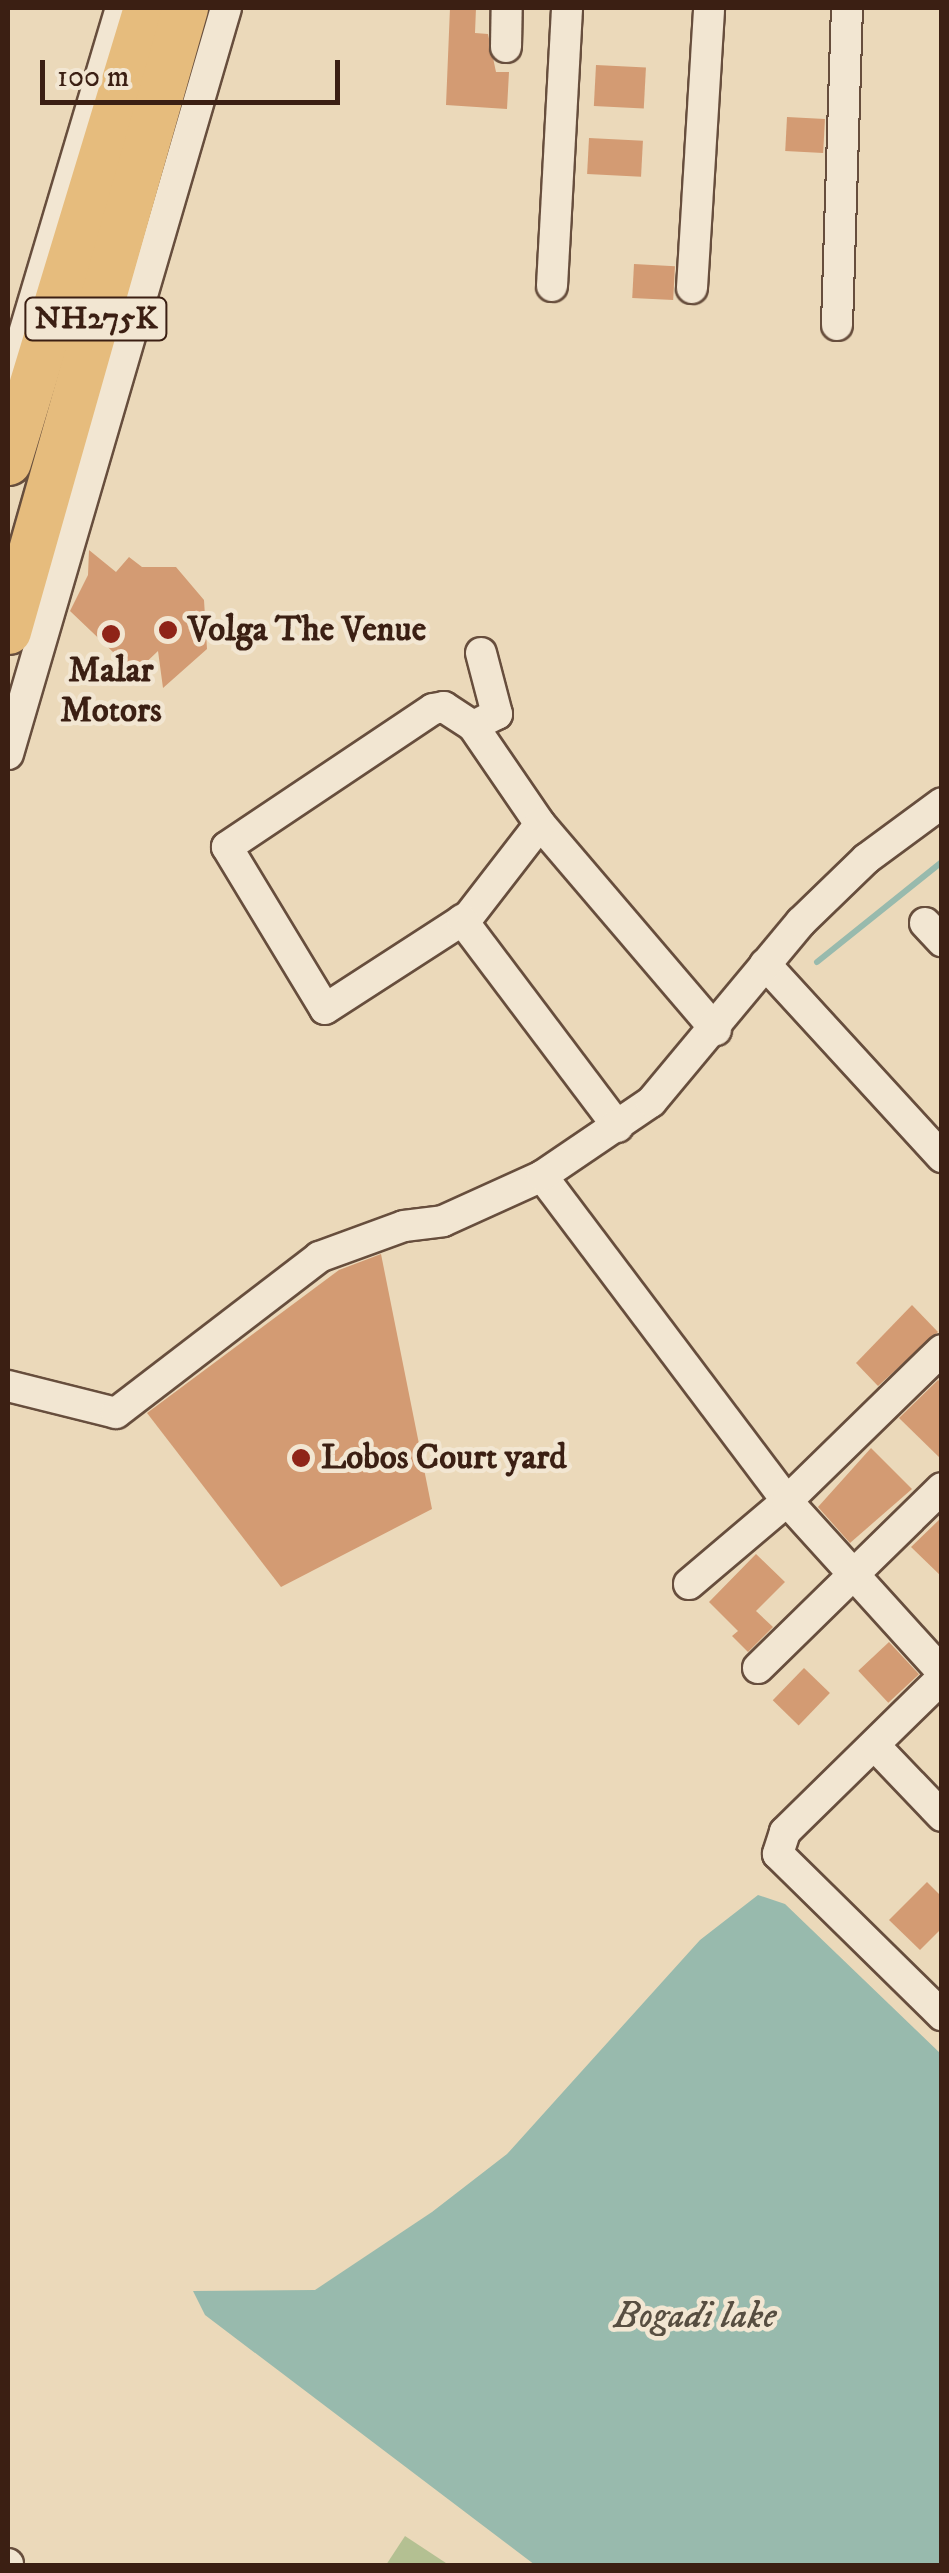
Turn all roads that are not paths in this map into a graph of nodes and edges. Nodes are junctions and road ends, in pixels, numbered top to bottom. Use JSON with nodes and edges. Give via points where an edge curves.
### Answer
{"nodes":[{"id":1,"x":121,"y":8,"type":"edge"},
{"id":2,"x":146,"y":8,"type":"edge"},
{"id":3,"x":185,"y":8,"type":"edge"},
{"id":4,"x":226,"y":8,"type":"edge"},
{"id":5,"x":507,"y":8,"type":"edge"},
{"id":6,"x":567,"y":8,"type":"edge"},
{"id":7,"x":709,"y":8,"type":"edge"},
{"id":8,"x":847,"y":8,"type":"edge"},
{"id":9,"x":506,"y":47,"type":"dead end"},
{"id":10,"x":552,"y":286,"type":"dead end"},
{"id":11,"x":692,"y":288,"type":"dead end"},
{"id":12,"x":837,"y":325,"type":"dead end"},
{"id":13,"x":8,"y":387,"type":"edge"},
{"id":14,"x":8,"y":462,"type":"edge"},
{"id":15,"x":8,"y":631,"type":"edge"},
{"id":16,"x":481,"y":653,"type":"dead end"},
{"id":17,"x":473,"y":726,"type":"junction"},
{"id":18,"x":8,"y":754,"type":"edge"},
{"id":19,"x":942,"y":803,"type":"edge"},
{"id":20,"x":540,"y":824,"type":"junction"},
{"id":21,"x":462,"y":920,"type":"junction"},
{"id":22,"x":765,"y":964,"type":"junction"},
{"id":23,"x":716,"y":1030,"type":"junction"},
{"id":24,"x":618,"y":1127,"type":"junction"},
{"id":25,"x":942,"y":1157,"type":"edge"},
{"id":26,"x":542,"y":1176,"type":"junction"},
{"id":27,"x":942,"y":1350,"type":"edge"},
{"id":28,"x":8,"y":1386,"type":"edge"},
{"id":29,"x":942,"y":1488,"type":"edge"},
{"id":30,"x":787,"y":1502,"type":"junction"},
{"id":31,"x":851,"y":1572,"type":"junction"},
{"id":32,"x":689,"y":1584,"type":"dead end"},
{"id":33,"x":758,"y":1668,"type":"dead end"},
{"id":34,"x":942,"y":1675,"type":"edge"},
{"id":35,"x":876,"y":1748,"type":"junction"},
{"id":36,"x":942,"y":1816,"type":"edge"},
{"id":37,"x":942,"y":2015,"type":"edge"}],
"edges":[{"from":1,"to":13,"type":"street"},
{"from":2,"to":14,"type":"highway","number":"NH275K"},
{"from":3,"to":15,"type":"highway","number":"NH275K"},
{"from":4,"to":18,"type":"street"},
{"from":5,"to":9,"type":"street"},
{"from":6,"to":10,"type":"street"},
{"from":7,"to":11,"type":"street"},
{"from":8,"to":12,"type":"street"},
{"from":16,"to":17,"type":"street","via":[[497,714]]},
{"from":17,"to":20,"type":"street"},
{"from":17,"to":21,"type":"street","via":[[444,707],[434,709],[227,847],[324,1009]]},
{"from":19,"to":22,"type":"street","via":[[866,859]]},
{"from":20,"to":21,"type":"street"},
{"from":20,"to":23,"type":"street"},
{"from":21,"to":24,"type":"street"},
{"from":22,"to":23,"type":"street"},
{"from":22,"to":25,"type":"street"},
{"from":23,"to":24,"type":"street","via":[[651,1102]]},
{"from":24,"to":26,"type":"street"},
{"from":26,"to":28,"type":"street","via":[[443,1221],[404,1226],[320,1257],[116,1413]]},
{"from":26,"to":30,"type":"street"},
{"from":27,"to":30,"type":"street"},
{"from":29,"to":31,"type":"street"},
{"from":30,"to":31,"type":"street"},
{"from":30,"to":32,"type":"street"},
{"from":31,"to":33,"type":"street"},
{"from":31,"to":34,"type":"street"},
{"from":34,"to":35,"type":"street"},
{"from":35,"to":36,"type":"street"},
{"from":35,"to":37,"type":"street","via":[[785,1832],[778,1854]]}]}
